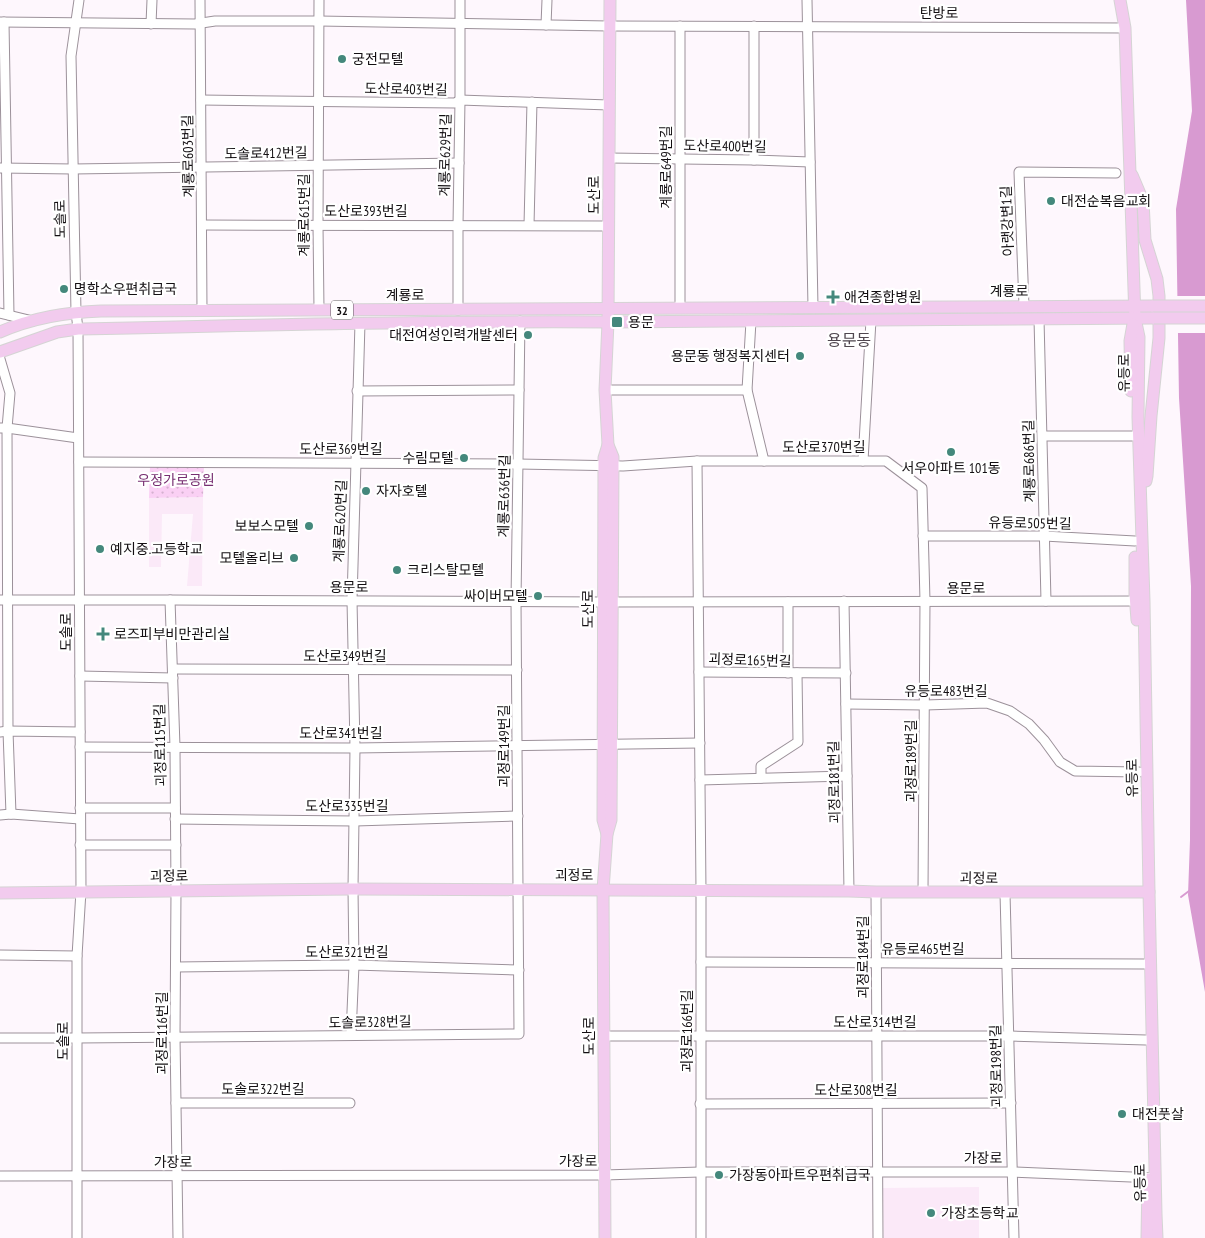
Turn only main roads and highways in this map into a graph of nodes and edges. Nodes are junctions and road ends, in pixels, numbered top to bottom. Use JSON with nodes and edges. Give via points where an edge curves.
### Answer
{"nodes":[{"id":1,"x":610,"y":0,"type":"edge"},
{"id":2,"x":1120,"y":0,"type":"edge"},
{"id":3,"x":1130,"y":168,"type":"junction"},
{"id":4,"x":1135,"y":306,"type":"junction"},
{"id":5,"x":1205,"y":306,"type":"edge"},
{"id":6,"x":608,"y":309,"type":"junction"},
{"id":7,"x":1153,"y":312,"type":"junction"},
{"id":8,"x":1135,"y":318,"type":"junction"},
{"id":9,"x":1205,"y":318,"type":"edge"},
{"id":10,"x":608,"y":322,"type":"junction"},
{"id":11,"x":0,"y":332,"type":"edge"},
{"id":12,"x":0,"y":352,"type":"edge"},
{"id":13,"x":1141,"y":500,"type":"junction"},
{"id":14,"x":1140,"y":601,"type":"junction"},
{"id":15,"x":603,"y":890,"type":"junction"},
{"id":16,"x":0,"y":892,"type":"edge"},
{"id":17,"x":1145,"y":892,"type":"junction"},
{"id":18,"x":1151,"y":1178,"type":"junction"},
{"id":19,"x":605,"y":1238,"type":"edge"},
{"id":20,"x":1147,"y":1238,"type":"edge"},
{"id":21,"x":1158,"y":1238,"type":"edge"}],
"edges":[{"from":1,"to":6,"type":"main road","name":"도산로"},
{"from":2,"to":3,"type":"main road","name":"유등로"},
{"from":3,"to":4,"type":"main road","name":"유등로"},
{"from":3,"to":13,"type":"main road","via":[[1143,201],[1145,240],[1160,296],[1147,476]]},
{"from":4,"to":6,"type":"main road","name":"계룡로","number":"32"},
{"from":4,"to":7,"type":"main road","name":"계룡로","number":"32"},
{"from":4,"to":8,"type":"main road","name":"유등로"},
{"from":5,"to":7,"type":"main road","name":"계룡로","number":"32","bridge":true},
{"from":6,"to":10,"type":"main road","name":"도산로"},
{"from":6,"to":11,"type":"main road","name":"계룡로","number":"32","via":[[76,312]]},
{"from":7,"to":8,"type":"main road","name":"계룡로","number":"32"},
{"from":7,"to":9,"type":"main road","name":"계룡로","number":"32","bridge":true},
{"from":8,"to":10,"type":"main road","name":"계룡로","number":"32"},
{"from":8,"to":13,"type":"main road","name":"유등로","via":[[1139,337]]},
{"from":8,"to":14,"type":"main road","name":"유등로","via":[[1130,341],[1135,541]]},
{"from":10,"to":12,"type":"main road","name":"계룡로","number":"32","via":[[78,329],[57,332]]},
{"from":10,"to":15,"type":"main road","name":"도산로","via":[[605,390],[608,445],[613,457],[608,465],[607,744],[612,820],[606,834]]},
{"from":13,"to":14,"type":"main road","name":"유등로"},
{"from":14,"to":17,"type":"main road","name":"유등로"},
{"from":14,"to":17,"type":"main road","name":"유등로","via":[[1137,625],[1139,772]]},
{"from":15,"to":16,"type":"main road","name":"괴정로"},
{"from":15,"to":17,"type":"main road","name":"괴정로"},
{"from":15,"to":19,"type":"main road","name":"도산로"},
{"from":17,"to":18,"type":"main road","name":"유등로"},
{"from":17,"to":18,"type":"main road","name":"유등로","via":[[1144,964]]},
{"from":18,"to":20,"type":"main road","name":"유등로"},
{"from":18,"to":21,"type":"main road","name":"유등로"}]}
